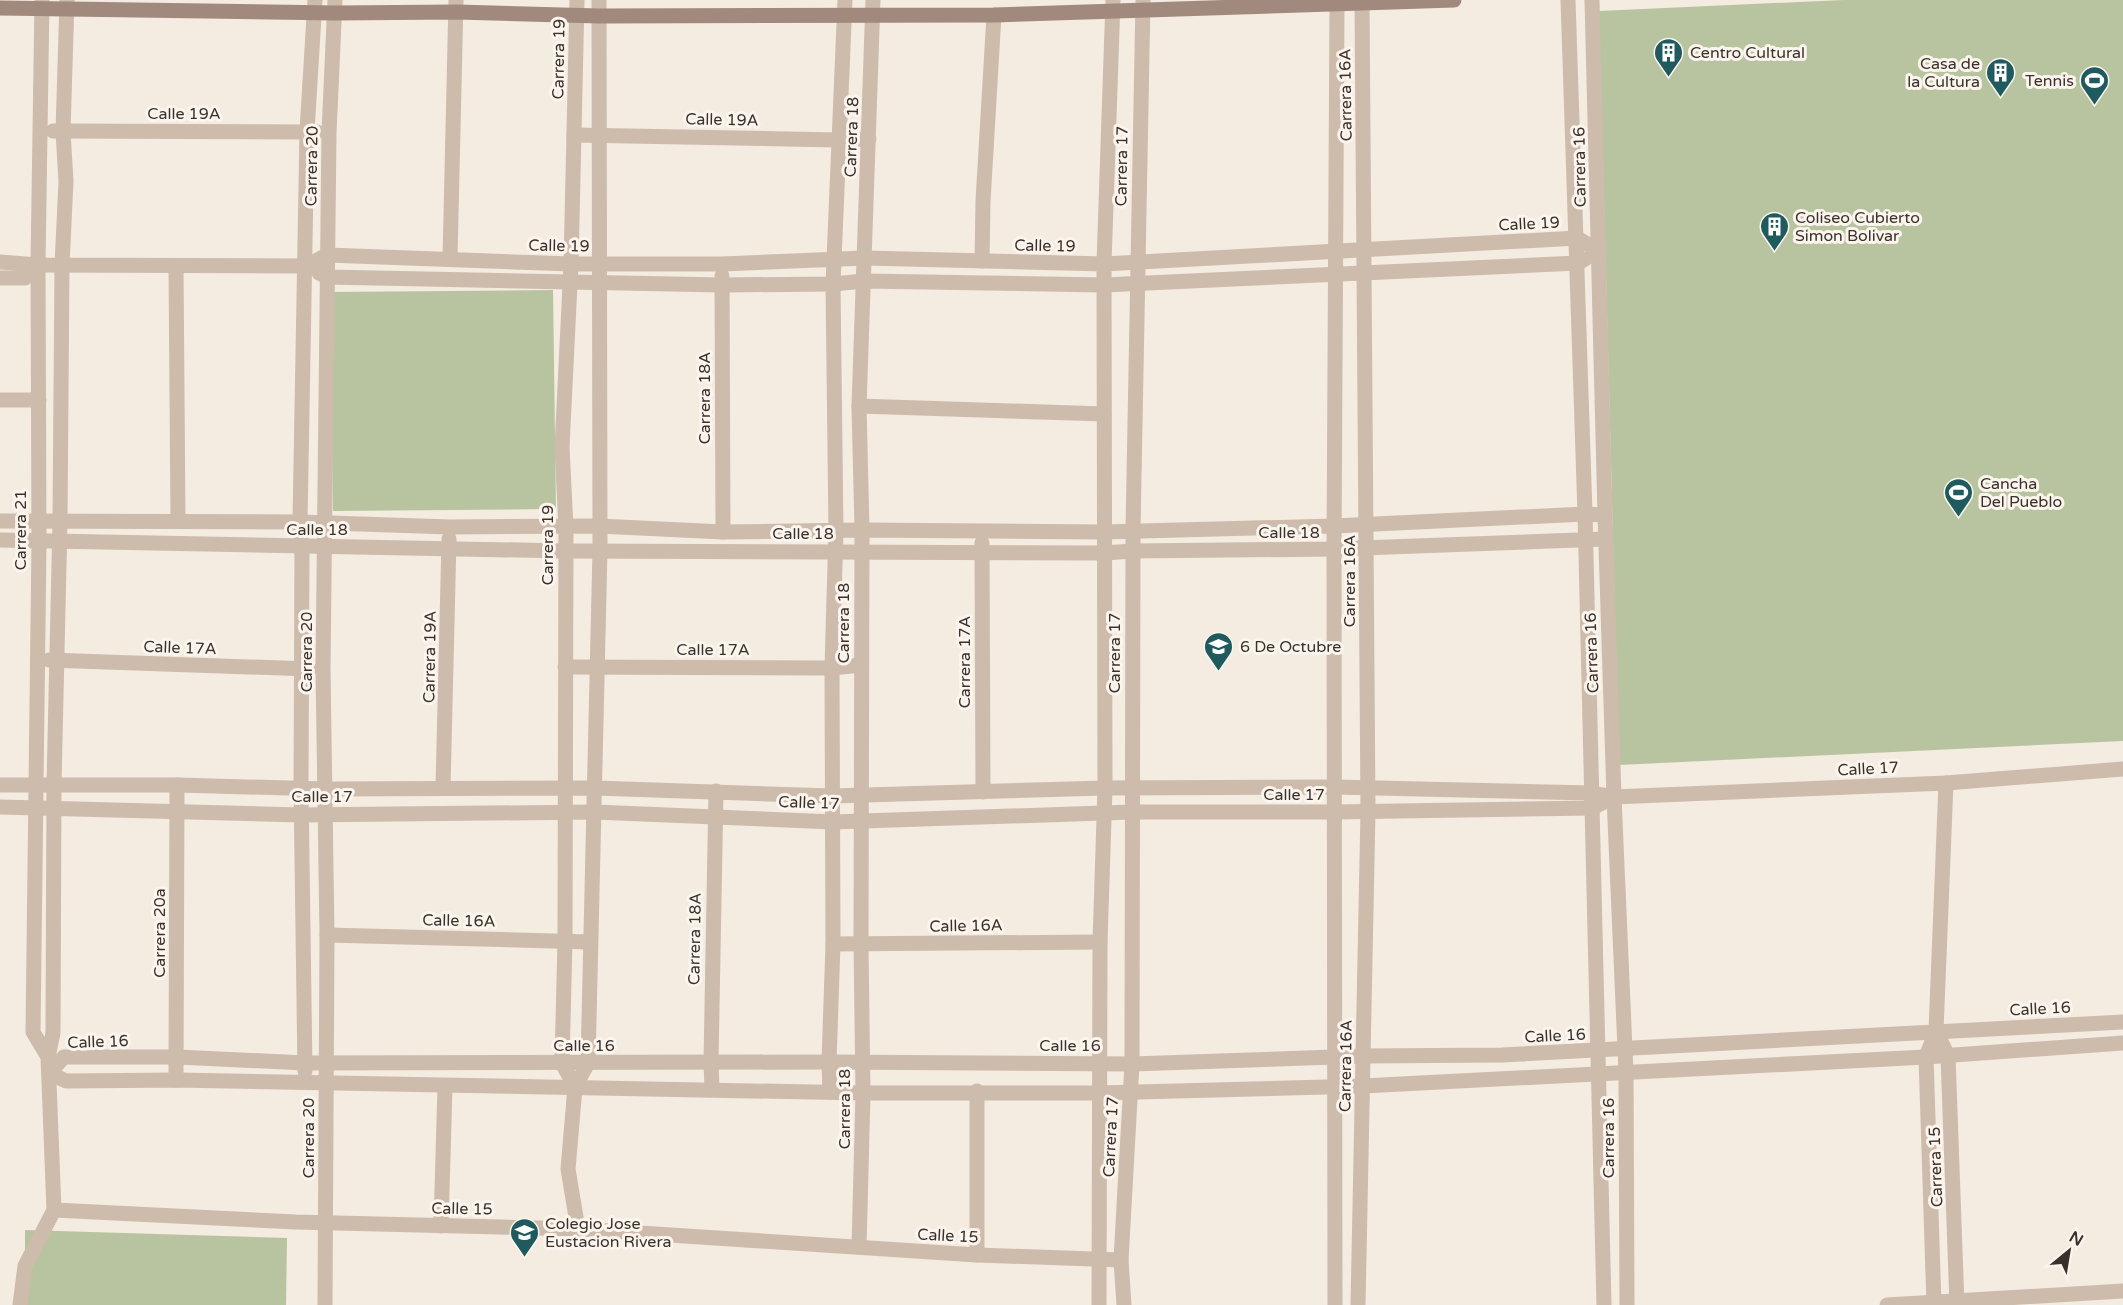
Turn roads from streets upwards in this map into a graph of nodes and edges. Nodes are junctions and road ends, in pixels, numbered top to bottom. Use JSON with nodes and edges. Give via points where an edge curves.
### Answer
{"nodes":[{"id":1,"x":598,"y":0,"type":"edge"},
{"id":2,"x":1454,"y":0,"type":"edge"},
{"id":3,"x":1568,"y":0,"type":"edge"},
{"id":4,"x":1592,"y":0,"type":"edge"},
{"id":5,"x":1362,"y":2,"type":"edge"},
{"id":6,"x":1336,"y":3,"type":"edge"},
{"id":7,"x":42,"y":4,"type":"edge"},
{"id":8,"x":68,"y":4,"type":"edge"},
{"id":9,"x":1113,"y":5,"type":"edge"},
{"id":10,"x":1143,"y":5,"type":"edge"},
{"id":11,"x":314,"y":6,"type":"edge"},
{"id":12,"x":457,"y":6,"type":"edge"},
{"id":13,"x":335,"y":7,"type":"edge"},
{"id":14,"x":0,"y":8,"type":"edge"},
{"id":15,"x":577,"y":8,"type":"edge"},
{"id":16,"x":844,"y":8,"type":"edge"},
{"id":17,"x":872,"y":8,"type":"edge"},
{"id":18,"x":994,"y":15,"type":"junction"},
{"id":19,"x":599,"y":16,"type":"junction"},
{"id":20,"x":40,"y":131,"type":"junction"},
{"id":21,"x":307,"y":131,"type":"junction"},
{"id":22,"x":63,"y":132,"type":"junction"},
{"id":23,"x":329,"y":133,"type":"junction"},
{"id":24,"x":574,"y":135,"type":"junction"},
{"id":25,"x":600,"y":135,"type":"junction"},
{"id":26,"x":869,"y":139,"type":"junction"},
{"id":27,"x":838,"y":140,"type":"junction"},
{"id":28,"x":1577,"y":238,"type":"junction"},
{"id":29,"x":1365,"y":251,"type":"junction"},
{"id":30,"x":1599,"y":251,"type":"junction"},
{"id":31,"x":1337,"y":252,"type":"junction"},
{"id":32,"x":327,"y":255,"type":"junction"},
{"id":33,"x":865,"y":258,"type":"junction"},
{"id":34,"x":450,"y":259,"type":"junction"},
{"id":35,"x":834,"y":261,"type":"junction"},
{"id":36,"x":982,"y":261,"type":"junction"},
{"id":37,"x":0,"y":262,"type":"edge"},
{"id":38,"x":1137,"y":262,"type":"junction"},
{"id":39,"x":600,"y":263,"type":"junction"},
{"id":40,"x":1578,"y":263,"type":"junction"},
{"id":41,"x":571,"y":264,"type":"junction"},
{"id":42,"x":722,"y":264,"type":"junction"},
{"id":43,"x":1104,"y":264,"type":"junction"},
{"id":44,"x":39,"y":265,"type":"junction"},
{"id":45,"x":62,"y":265,"type":"junction"},
{"id":46,"x":176,"y":266,"type":"junction"},
{"id":47,"x":306,"y":266,"type":"junction"},
{"id":48,"x":1365,"y":272,"type":"junction"},
{"id":49,"x":1337,"y":274,"type":"junction"},
{"id":50,"x":327,"y":277,"type":"junction"},
{"id":51,"x":0,"y":278,"type":"edge"},
{"id":52,"x":864,"y":281,"type":"junction"},
{"id":53,"x":570,"y":282,"type":"junction"},
{"id":54,"x":600,"y":282,"type":"junction"},
{"id":55,"x":834,"y":284,"type":"junction"},
{"id":56,"x":1137,"y":284,"type":"junction"},
{"id":57,"x":722,"y":285,"type":"junction"},
{"id":58,"x":1104,"y":285,"type":"junction"},
{"id":59,"x":0,"y":400,"type":"edge"},
{"id":60,"x":39,"y":400,"type":"junction"},
{"id":61,"x":859,"y":406,"type":"junction"},
{"id":62,"x":1104,"y":414,"type":"junction"},
{"id":63,"x":1585,"y":514,"type":"junction"},
{"id":64,"x":1605,"y":515,"type":"junction"},
{"id":65,"x":178,"y":520,"type":"junction"},
{"id":66,"x":0,"y":521,"type":"edge"},
{"id":67,"x":60,"y":521,"type":"junction"},
{"id":68,"x":38,"y":522,"type":"junction"},
{"id":69,"x":300,"y":522,"type":"junction"},
{"id":70,"x":325,"y":523,"type":"junction"},
{"id":71,"x":1367,"y":524,"type":"junction"},
{"id":72,"x":599,"y":526,"type":"junction"},
{"id":73,"x":1334,"y":526,"type":"junction"},
{"id":74,"x":450,"y":527,"type":"junction"},
{"id":75,"x":566,"y":528,"type":"junction"},
{"id":76,"x":862,"y":530,"type":"junction"},
{"id":77,"x":1133,"y":530,"type":"junction"},
{"id":78,"x":836,"y":531,"type":"junction"},
{"id":79,"x":723,"y":532,"type":"junction"},
{"id":80,"x":982,"y":532,"type":"junction"},
{"id":81,"x":1104,"y":532,"type":"junction"},
{"id":82,"x":1586,"y":538,"type":"junction"},
{"id":83,"x":1605,"y":539,"type":"junction"},
{"id":84,"x":0,"y":540,"type":"edge"},
{"id":85,"x":39,"y":542,"type":"junction"},
{"id":86,"x":60,"y":542,"type":"junction"},
{"id":87,"x":302,"y":547,"type":"junction"},
{"id":88,"x":325,"y":547,"type":"junction"},
{"id":89,"x":1367,"y":548,"type":"junction"},
{"id":90,"x":449,"y":549,"type":"junction"},
{"id":91,"x":1334,"y":549,"type":"junction"},
{"id":92,"x":600,"y":550,"type":"junction"},
{"id":93,"x":566,"y":551,"type":"junction"},
{"id":94,"x":836,"y":551,"type":"junction"},
{"id":95,"x":862,"y":551,"type":"junction"},
{"id":96,"x":1133,"y":551,"type":"junction"},
{"id":97,"x":982,"y":552,"type":"junction"},
{"id":98,"x":1104,"y":553,"type":"junction"},
{"id":99,"x":37,"y":660,"type":"junction"},
{"id":100,"x":58,"y":661,"type":"junction"},
{"id":101,"x":596,"y":666,"type":"junction"},
{"id":102,"x":861,"y":666,"type":"junction"},
{"id":103,"x":565,"y":667,"type":"junction"},
{"id":104,"x":832,"y":668,"type":"junction"},
{"id":105,"x":301,"y":669,"type":"junction"},
{"id":106,"x":323,"y":669,"type":"junction"},
{"id":107,"x":2123,"y":769,"type":"edge"},
{"id":108,"x":1947,"y":783,"type":"junction"},
{"id":109,"x":54,"y":784,"type":"junction"},
{"id":110,"x":0,"y":785,"type":"edge"},
{"id":111,"x":177,"y":785,"type":"junction"},
{"id":112,"x":36,"y":786,"type":"junction"},
{"id":113,"x":1334,"y":787,"type":"junction"},
{"id":114,"x":1368,"y":787,"type":"junction"},
{"id":115,"x":301,"y":788,"type":"junction"},
{"id":116,"x":443,"y":788,"type":"junction"},
{"id":117,"x":1105,"y":788,"type":"junction"},
{"id":118,"x":326,"y":789,"type":"junction"},
{"id":119,"x":565,"y":789,"type":"junction"},
{"id":120,"x":595,"y":789,"type":"junction"},
{"id":121,"x":1132,"y":789,"type":"junction"},
{"id":122,"x":716,"y":791,"type":"junction"},
{"id":123,"x":983,"y":792,"type":"junction"},
{"id":124,"x":862,"y":795,"type":"junction"},
{"id":125,"x":832,"y":796,"type":"junction"},
{"id":126,"x":1614,"y":797,"type":"junction"},
{"id":127,"x":1591,"y":800,"type":"junction"},
{"id":128,"x":0,"y":807,"type":"edge"},
{"id":129,"x":36,"y":808,"type":"junction"},
{"id":130,"x":54,"y":808,"type":"junction"},
{"id":131,"x":177,"y":811,"type":"junction"},
{"id":132,"x":1368,"y":811,"type":"junction"},
{"id":133,"x":594,"y":812,"type":"junction"},
{"id":134,"x":1132,"y":812,"type":"junction"},
{"id":135,"x":1335,"y":812,"type":"junction"},
{"id":136,"x":565,"y":813,"type":"junction"},
{"id":137,"x":301,"y":814,"type":"junction"},
{"id":138,"x":326,"y":814,"type":"junction"},
{"id":139,"x":1103,"y":814,"type":"junction"},
{"id":140,"x":714,"y":817,"type":"junction"},
{"id":141,"x":861,"y":821,"type":"junction"},
{"id":142,"x":832,"y":822,"type":"junction"},
{"id":143,"x":327,"y":935,"type":"junction"},
{"id":144,"x":565,"y":940,"type":"junction"},
{"id":145,"x":590,"y":942,"type":"junction"},
{"id":146,"x":1100,"y":942,"type":"junction"},
{"id":147,"x":833,"y":944,"type":"junction"},
{"id":148,"x":861,"y":945,"type":"junction"},
{"id":149,"x":2123,"y":1022,"type":"edge"},
{"id":150,"x":1936,"y":1031,"type":"junction"},
{"id":151,"x":2123,"y":1043,"type":"edge"},
{"id":152,"x":1624,"y":1048,"type":"junction"},
{"id":153,"x":1598,"y":1051,"type":"junction"},
{"id":154,"x":1362,"y":1056,"type":"junction"},
{"id":155,"x":1948,"y":1056,"type":"junction"},
{"id":156,"x":48,"y":1057,"type":"junction"},
{"id":157,"x":1926,"y":1057,"type":"junction"},
{"id":158,"x":177,"y":1058,"type":"junction"},
{"id":159,"x":1334,"y":1058,"type":"junction"},
{"id":160,"x":327,"y":1061,"type":"junction"},
{"id":161,"x":711,"y":1062,"type":"junction"},
{"id":162,"x":829,"y":1062,"type":"junction"},
{"id":163,"x":862,"y":1062,"type":"junction"},
{"id":164,"x":305,"y":1063,"type":"junction"},
{"id":165,"x":562,"y":1063,"type":"junction"},
{"id":166,"x":588,"y":1063,"type":"junction"},
{"id":167,"x":1099,"y":1064,"type":"junction"},
{"id":168,"x":1132,"y":1064,"type":"junction"},
{"id":169,"x":1626,"y":1072,"type":"junction"},
{"id":170,"x":49,"y":1073,"type":"junction"},
{"id":171,"x":1599,"y":1074,"type":"junction"},
{"id":172,"x":176,"y":1080,"type":"junction"},
{"id":173,"x":305,"y":1083,"type":"junction"},
{"id":174,"x":327,"y":1084,"type":"junction"},
{"id":175,"x":445,"y":1086,"type":"junction"},
{"id":176,"x":1362,"y":1086,"type":"junction"},
{"id":177,"x":1334,"y":1087,"type":"junction"},
{"id":178,"x":575,"y":1088,"type":"junction"},
{"id":179,"x":712,"y":1089,"type":"junction"},
{"id":180,"x":977,"y":1091,"type":"junction"},
{"id":181,"x":1131,"y":1091,"type":"junction"},
{"id":182,"x":830,"y":1092,"type":"junction"},
{"id":183,"x":863,"y":1093,"type":"junction"},
{"id":184,"x":1099,"y":1093,"type":"junction"},
{"id":185,"x":54,"y":1210,"type":"junction"},
{"id":186,"x":325,"y":1223,"type":"junction"},
{"id":187,"x":441,"y":1226,"type":"junction"},
{"id":188,"x":578,"y":1229,"type":"junction"},
{"id":189,"x":859,"y":1247,"type":"junction"},
{"id":190,"x":977,"y":1255,"type":"junction"},
{"id":191,"x":1098,"y":1259,"type":"junction"},
{"id":192,"x":1121,"y":1260,"type":"junction"},
{"id":193,"x":2123,"y":1291,"type":"edge"},
{"id":194,"x":1957,"y":1302,"type":"edge"},
{"id":195,"x":1934,"y":1304,"type":"edge"},
{"id":196,"x":20,"y":1305,"type":"edge"},
{"id":197,"x":325,"y":1305,"type":"edge"},
{"id":198,"x":1099,"y":1305,"type":"edge"},
{"id":199,"x":1124,"y":1305,"type":"edge"},
{"id":200,"x":1335,"y":1305,"type":"edge"},
{"id":201,"x":1358,"y":1305,"type":"edge"},
{"id":202,"x":1604,"y":1305,"type":"edge"},
{"id":203,"x":1627,"y":1305,"type":"edge"},
{"id":204,"x":1887,"y":1305,"type":"edge"}],
"edges":[{"from":1,"to":19,"type":"street"},
{"from":2,"to":5,"type":"street"},
{"from":3,"to":28,"type":"street","name":"Carrera 16"},
{"from":4,"to":30,"type":"street","name":"Carrera 16"},
{"from":5,"to":6,"type":"street"},
{"from":5,"to":29,"type":"street","name":"Carrera 16A"},
{"from":6,"to":10,"type":"street"},
{"from":6,"to":31,"type":"street","name":"Carrera 16A"},
{"from":7,"to":8,"type":"street"},
{"from":7,"to":14,"type":"street"},
{"from":7,"to":20,"type":"street","name":"Carrera 21"},
{"from":8,"to":11,"type":"street"},
{"from":8,"to":22,"type":"street","name":"Carrera 21"},
{"from":9,"to":10,"type":"street"},
{"from":9,"to":18,"type":"street"},
{"from":9,"to":43,"type":"street","name":"Carrera 17"},
{"from":10,"to":38,"type":"street","name":"Carrera 17"},
{"from":11,"to":13,"type":"street"},
{"from":11,"to":21,"type":"street","name":"Carrera 20"},
{"from":12,"to":13,"type":"street"},
{"from":12,"to":15,"type":"street"},
{"from":12,"to":34,"type":"street"},
{"from":13,"to":23,"type":"street","name":"Carrera 20"},
{"from":15,"to":19,"type":"street"},
{"from":15,"to":24,"type":"street","name":"Carrera 19"},
{"from":16,"to":17,"type":"street"},
{"from":16,"to":19,"type":"street"},
{"from":16,"to":27,"type":"street","name":"Carrera 18"},
{"from":17,"to":18,"type":"street"},
{"from":17,"to":26,"type":"street","name":"Carrera 18"},
{"from":18,"to":36,"type":"street"},
{"from":19,"to":25,"type":"street"},
{"from":20,"to":22,"type":"street","name":"Calle 19A"},
{"from":20,"to":44,"type":"street","name":"Carrera 21"},
{"from":21,"to":22,"type":"street","name":"Calle 19A"},
{"from":21,"to":23,"type":"street","name":"Calle 19A"},
{"from":21,"to":47,"type":"street","name":"Carrera 20"},
{"from":22,"to":45,"type":"street","name":"Carrera 21","via":[[66,181]]},
{"from":23,"to":32,"type":"street","name":"Carrera 20"},
{"from":24,"to":25,"type":"street","name":"Calle 19A"},
{"from":24,"to":41,"type":"street","name":"Carrera 19"},
{"from":25,"to":27,"type":"street","name":"Calle 19A"},
{"from":25,"to":39,"type":"street"},
{"from":26,"to":27,"type":"street","name":"Calle 19A"},
{"from":26,"to":33,"type":"street","name":"Carrera 18"},
{"from":27,"to":35,"type":"street","name":"Carrera 18"},
{"from":28,"to":29,"type":"street","name":"Calle 19"},
{"from":28,"to":30,"type":"street","name":"Calle 19"},
{"from":28,"to":40,"type":"street","name":"Carrera 16"},
{"from":29,"to":31,"type":"street","name":"Calle 19"},
{"from":29,"to":48,"type":"street","name":"Carrera 16A"},
{"from":30,"to":40,"type":"street","name":"Calle 19"},
{"from":30,"to":64,"type":"street","name":"Carrera 16"},
{"from":31,"to":38,"type":"street","name":"Calle 19"},
{"from":31,"to":49,"type":"street","name":"Carrera 16A"},
{"from":32,"to":34,"type":"street","name":"Calle 19"},
{"from":32,"to":47,"type":"street","name":"Calle 19"},
{"from":32,"to":50,"type":"street","name":"Carrera 20"},
{"from":33,"to":35,"type":"street","name":"Calle 19"},
{"from":33,"to":36,"type":"street","name":"Calle 19"},
{"from":33,"to":52,"type":"street","name":"Carrera 18"},
{"from":34,"to":41,"type":"street","name":"Calle 19"},
{"from":35,"to":42,"type":"street","name":"Calle 19"},
{"from":35,"to":55,"type":"street","name":"Carrera 18"},
{"from":36,"to":43,"type":"street","name":"Calle 19"},
{"from":37,"to":44,"type":"street","name":"Calle 19"},
{"from":38,"to":43,"type":"street","name":"Calle 19"},
{"from":38,"to":56,"type":"street","name":"Carrera 17"},
{"from":39,"to":41,"type":"street","name":"Calle 19"},
{"from":39,"to":42,"type":"street","name":"Calle 19"},
{"from":39,"to":54,"type":"street"},
{"from":40,"to":48,"type":"street","name":"Calle 19"},
{"from":40,"to":63,"type":"street","name":"Carrera 16"},
{"from":41,"to":53,"type":"street","name":"Carrera 19"},
{"from":42,"to":57,"type":"street","name":"Carrera 18A"},
{"from":43,"to":58,"type":"street","name":"Carrera 17"},
{"from":44,"to":45,"type":"street","name":"Calle 19"},
{"from":44,"to":51,"type":"street","name":"Calle 19","via":[[25,278]]},
{"from":44,"to":60,"type":"street","name":"Carrera 21"},
{"from":45,"to":46,"type":"street","name":"Calle 19"},
{"from":45,"to":67,"type":"street","name":"Carrera 21"},
{"from":46,"to":47,"type":"street","name":"Calle 19"},
{"from":46,"to":65,"type":"street"},
{"from":47,"to":50,"type":"street","name":"Calle 19"},
{"from":47,"to":69,"type":"street","name":"Carrera 20"},
{"from":48,"to":49,"type":"street","name":"Calle 19"},
{"from":48,"to":71,"type":"street","name":"Carrera 16A"},
{"from":49,"to":56,"type":"street","name":"Calle 19"},
{"from":49,"to":73,"type":"street","name":"Carrera 16A"},
{"from":50,"to":53,"type":"street","name":"Calle 19"},
{"from":50,"to":70,"type":"street","name":"Carrera 20"},
{"from":52,"to":55,"type":"street","name":"Calle 19"},
{"from":52,"to":58,"type":"street","name":"Calle 19"},
{"from":52,"to":61,"type":"street","name":"Carrera 18"},
{"from":53,"to":54,"type":"street","name":"Calle 19"},
{"from":53,"to":75,"type":"street","name":"Carrera 19","via":[[562,447]]},
{"from":54,"to":57,"type":"street","name":"Calle 19"},
{"from":54,"to":72,"type":"street"},
{"from":55,"to":57,"type":"street","name":"Calle 19"},
{"from":55,"to":78,"type":"street","name":"Carrera 18"},
{"from":56,"to":58,"type":"street","name":"Calle 19"},
{"from":56,"to":77,"type":"street","name":"Carrera 17"},
{"from":57,"to":79,"type":"street","name":"Carrera 18A"},
{"from":58,"to":62,"type":"street","name":"Carrera 17"},
{"from":59,"to":60,"type":"street"},
{"from":60,"to":68,"type":"street","name":"Carrera 21"},
{"from":61,"to":62,"type":"street"},
{"from":61,"to":76,"type":"street","name":"Carrera 18"},
{"from":62,"to":81,"type":"street","name":"Carrera 17"},
{"from":63,"to":64,"type":"street","name":"Calle 18"},
{"from":63,"to":71,"type":"street","name":"Calle 18"},
{"from":63,"to":82,"type":"street","name":"Carrera 16"},
{"from":64,"to":83,"type":"street","name":"Carrera 16"},
{"from":65,"to":67,"type":"street","name":"Calle 18"},
{"from":65,"to":69,"type":"street","name":"Calle 18"},
{"from":66,"to":68,"type":"street","name":"Calle 18"},
{"from":67,"to":68,"type":"street","name":"Calle 18"},
{"from":67,"to":86,"type":"street","name":"Carrera 21"},
{"from":68,"to":85,"type":"street","name":"Carrera 21"},
{"from":69,"to":70,"type":"street","name":"Calle 18"},
{"from":69,"to":87,"type":"street","name":"Carrera 20"},
{"from":70,"to":74,"type":"street","name":"Calle 18"},
{"from":70,"to":88,"type":"street","name":"Carrera 20"},
{"from":71,"to":73,"type":"street","name":"Calle 18"},
{"from":71,"to":89,"type":"street","name":"Carrera 16A"},
{"from":72,"to":75,"type":"street","name":"Calle 18"},
{"from":72,"to":79,"type":"street","name":"Calle 18"},
{"from":72,"to":92,"type":"street"},
{"from":73,"to":77,"type":"street","name":"Calle 18"},
{"from":73,"to":91,"type":"street","name":"Carrera 16A"},
{"from":74,"to":75,"type":"street","name":"Calle 18"},
{"from":74,"to":90,"type":"street","name":"Carrera 19A"},
{"from":75,"to":93,"type":"street","name":"Carrera 19"},
{"from":76,"to":78,"type":"street","name":"Calle 18"},
{"from":76,"to":80,"type":"street","name":"Calle 18"},
{"from":76,"to":95,"type":"street","name":"Carrera 18"},
{"from":77,"to":81,"type":"street","name":"Calle 18"},
{"from":77,"to":96,"type":"street","name":"Carrera 17"},
{"from":78,"to":79,"type":"street","name":"Calle 18"},
{"from":78,"to":94,"type":"street","name":"Carrera 18"},
{"from":80,"to":81,"type":"street","name":"Calle 18"},
{"from":80,"to":97,"type":"street","name":"Carrera 17A"},
{"from":81,"to":98,"type":"street","name":"Carrera 17"},
{"from":82,"to":83,"type":"street","name":"Calle 18"},
{"from":82,"to":89,"type":"street","name":"Calle 18"},
{"from":82,"to":127,"type":"street","name":"Carrera 16"},
{"from":83,"to":126,"type":"street","name":"Carrera 16"},
{"from":84,"to":85,"type":"street","name":"Calle 18"},
{"from":85,"to":86,"type":"street","name":"Calle 18"},
{"from":85,"to":99,"type":"street","name":"Carrera 21"},
{"from":86,"to":87,"type":"street","name":"Calle 18"},
{"from":86,"to":100,"type":"street","name":"Carrera 21"},
{"from":87,"to":88,"type":"street","name":"Calle 18"},
{"from":87,"to":105,"type":"street","name":"Carrera 20"},
{"from":88,"to":90,"type":"street","name":"Calle 18"},
{"from":88,"to":106,"type":"street","name":"Carrera 20"},
{"from":89,"to":91,"type":"street","name":"Calle 18"},
{"from":89,"to":114,"type":"street","name":"Carrera 16A"},
{"from":90,"to":93,"type":"street","name":"Calle 18"},
{"from":90,"to":116,"type":"street","name":"Carrera 19A"},
{"from":91,"to":96,"type":"street","name":"Calle 18"},
{"from":91,"to":113,"type":"street","name":"Carrera 16A"},
{"from":92,"to":93,"type":"street","name":"Calle 18"},
{"from":92,"to":94,"type":"street","name":"Calle 18"},
{"from":92,"to":101,"type":"street"},
{"from":93,"to":103,"type":"street","name":"Carrera 19"},
{"from":94,"to":95,"type":"street","name":"Calle 18"},
{"from":94,"to":104,"type":"street","name":"Carrera 18"},
{"from":95,"to":97,"type":"street","name":"Calle 18"},
{"from":95,"to":102,"type":"street","name":"Carrera 18"},
{"from":96,"to":98,"type":"street","name":"Calle 18"},
{"from":96,"to":121,"type":"street","name":"Carrera 17"},
{"from":97,"to":98,"type":"street","name":"Calle 18"},
{"from":97,"to":123,"type":"street","name":"Carrera 17A"},
{"from":98,"to":117,"type":"street","name":"Carrera 17"},
{"from":99,"to":100,"type":"street","name":"Calle 17A"},
{"from":99,"to":112,"type":"street","name":"Carrera 21"},
{"from":100,"to":105,"type":"street","name":"Calle 17A"},
{"from":100,"to":109,"type":"street","name":"Carrera 21"},
{"from":101,"to":103,"type":"street","name":"Calle 17A"},
{"from":101,"to":104,"type":"street","name":"Calle 17A"},
{"from":101,"to":120,"type":"street"},
{"from":102,"to":104,"type":"street","name":"Calle 17A"},
{"from":102,"to":124,"type":"street","name":"Carrera 18"},
{"from":103,"to":119,"type":"street","name":"Carrera 19"},
{"from":104,"to":125,"type":"street","name":"Carrera 18"},
{"from":105,"to":106,"type":"street","name":"Calle 17A"},
{"from":105,"to":115,"type":"street","name":"Carrera 20"},
{"from":106,"to":118,"type":"street","name":"Carrera 20"},
{"from":107,"to":108,"type":"street","name":"Calle 17"},
{"from":108,"to":126,"type":"street","name":"Calle 17"},
{"from":108,"to":150,"type":"street","name":"Carrera 15"},
{"from":109,"to":111,"type":"street","name":"Calle 17"},
{"from":109,"to":112,"type":"street","name":"Calle 17"},
{"from":109,"to":130,"type":"street","name":"Carrera 21"},
{"from":110,"to":112,"type":"street","name":"Calle 17"},
{"from":111,"to":115,"type":"street","name":"Calle 17"},
{"from":111,"to":131,"type":"street","name":"Carrera 20a"},
{"from":112,"to":129,"type":"street","name":"Carrera 21"},
{"from":113,"to":114,"type":"street","name":"Calle 17"},
{"from":113,"to":121,"type":"street","name":"Calle 17"},
{"from":113,"to":135,"type":"street","name":"Carrera 16A"},
{"from":114,"to":127,"type":"street","name":"Calle 17"},
{"from":114,"to":132,"type":"street","name":"Carrera 16A"},
{"from":115,"to":118,"type":"street","name":"Calle 17"},
{"from":115,"to":137,"type":"street","name":"Carrera 20"},
{"from":116,"to":118,"type":"street","name":"Calle 17"},
{"from":116,"to":119,"type":"street","name":"Calle 17"},
{"from":117,"to":121,"type":"street","name":"Calle 17"},
{"from":117,"to":123,"type":"street","name":"Calle 17"},
{"from":117,"to":139,"type":"street","name":"Carrera 17"},
{"from":118,"to":138,"type":"street","name":"Carrera 20"},
{"from":119,"to":120,"type":"street","name":"Calle 17"},
{"from":119,"to":136,"type":"street","name":"Carrera 19"},
{"from":120,"to":122,"type":"street","name":"Calle 17"},
{"from":120,"to":133,"type":"street"},
{"from":121,"to":134,"type":"street","name":"Carrera 17"},
{"from":122,"to":125,"type":"street","name":"Calle 17"},
{"from":122,"to":140,"type":"street","name":"Carrera 18A"},
{"from":123,"to":124,"type":"street","name":"Calle 17"},
{"from":124,"to":125,"type":"street","name":"Calle 17"},
{"from":124,"to":141,"type":"street","name":"Carrera 18"},
{"from":125,"to":142,"type":"street","name":"Carrera 18"},
{"from":126,"to":127,"type":"street","name":"Calle 17"},
{"from":126,"to":152,"type":"street","name":"Carrera 16"},
{"from":127,"to":132,"type":"street","name":"Calle 17"},
{"from":127,"to":153,"type":"street","name":"Carrera 16"},
{"from":128,"to":129,"type":"street","name":"Calle 17"},
{"from":129,"to":130,"type":"street","name":"Calle 17"},
{"from":129,"to":156,"type":"street","name":"Carrera 21","via":[[33,1032]]},
{"from":130,"to":131,"type":"street","name":"Calle 17"},
{"from":130,"to":156,"type":"street","name":"Carrera 21","via":[[54,1033]]},
{"from":131,"to":137,"type":"street","name":"Calle 17"},
{"from":131,"to":158,"type":"street","name":"Carrera 20a"},
{"from":132,"to":135,"type":"street","name":"Calle 17"},
{"from":132,"to":154,"type":"street","name":"Carrera 16A"},
{"from":133,"to":136,"type":"street","name":"Calle 17"},
{"from":133,"to":140,"type":"street","name":"Calle 17"},
{"from":133,"to":145,"type":"street"},
{"from":134,"to":135,"type":"street","name":"Calle 17"},
{"from":134,"to":139,"type":"street","name":"Calle 17"},
{"from":134,"to":168,"type":"street","name":"Carrera 17"},
{"from":135,"to":159,"type":"street","name":"Carrera 16A"},
{"from":136,"to":138,"type":"street","name":"Calle 17"},
{"from":136,"to":144,"type":"street","name":"Carrera 19"},
{"from":137,"to":138,"type":"street","name":"Calle 17"},
{"from":137,"to":164,"type":"street","name":"Carrera 20"},
{"from":138,"to":143,"type":"street","name":"Carrera 20"},
{"from":139,"to":141,"type":"street","name":"Calle 17"},
{"from":139,"to":146,"type":"street","name":"Carrera 17"},
{"from":140,"to":142,"type":"street","name":"Calle 17"},
{"from":140,"to":161,"type":"street","name":"Carrera 18A"},
{"from":141,"to":142,"type":"street","name":"Calle 17"},
{"from":141,"to":148,"type":"street","name":"Carrera 18"},
{"from":142,"to":147,"type":"street","name":"Carrera 18"},
{"from":143,"to":144,"type":"street","name":"Calle 16A"},
{"from":143,"to":160,"type":"street","name":"Carrera 20"},
{"from":144,"to":145,"type":"street","name":"Calle 16A"},
{"from":144,"to":165,"type":"street","name":"Carrera 19"},
{"from":145,"to":166,"type":"street"},
{"from":146,"to":148,"type":"street","name":"Calle 16A"},
{"from":146,"to":167,"type":"street","name":"Carrera 17"},
{"from":147,"to":148,"type":"street","name":"Calle 16A"},
{"from":147,"to":162,"type":"street","name":"Carrera 18"},
{"from":148,"to":163,"type":"street","name":"Carrera 18"},
{"from":149,"to":150,"type":"street","name":"Calle 16"},
{"from":150,"to":152,"type":"street","name":"Calle 16"},
{"from":150,"to":155,"type":"street","name":"Carrera 15"},
{"from":150,"to":157,"type":"street","name":"Carrera 15"},
{"from":151,"to":155,"type":"street"},
{"from":152,"to":153,"type":"street","name":"Calle 16"},
{"from":152,"to":169,"type":"street","name":"Carrera 16"},
{"from":153,"to":154,"type":"street","name":"Calle 16"},
{"from":153,"to":171,"type":"street","name":"Carrera 16"},
{"from":154,"to":159,"type":"street","name":"Calle 16"},
{"from":154,"to":176,"type":"street","name":"Carrera 16A"},
{"from":155,"to":157,"type":"street"},
{"from":155,"to":194,"type":"street","name":"Carrera 15"},
{"from":156,"to":170,"type":"street","name":"Carrera 21"},
{"from":157,"to":169,"type":"street"},
{"from":157,"to":195,"type":"street","name":"Carrera 15"},
{"from":158,"to":164,"type":"street","name":"Calle 16"},
{"from":158,"to":170,"type":"street","name":"Calle 16","via":[[64,1057]]},
{"from":158,"to":172,"type":"street","name":"Carrera 20a"},
{"from":159,"to":168,"type":"street","name":"Calle 16"},
{"from":159,"to":177,"type":"street","name":"Carrera 16A"},
{"from":160,"to":164,"type":"street","name":"Calle 16"},
{"from":160,"to":165,"type":"street","name":"Calle 16"},
{"from":160,"to":174,"type":"street","name":"Carrera 20"},
{"from":161,"to":162,"type":"street","name":"Calle 16"},
{"from":161,"to":166,"type":"street","name":"Calle 16"},
{"from":161,"to":179,"type":"street","name":"Carrera 18A"},
{"from":162,"to":163,"type":"street","name":"Calle 16"},
{"from":162,"to":182,"type":"street","name":"Carrera 18"},
{"from":163,"to":167,"type":"street","name":"Calle 16"},
{"from":163,"to":183,"type":"street","name":"Carrera 18"},
{"from":164,"to":173,"type":"street","name":"Carrera 20"},
{"from":165,"to":166,"type":"street","name":"Calle 16"},
{"from":165,"to":178,"type":"street","name":"Carrera 19"},
{"from":166,"to":178,"type":"street"},
{"from":167,"to":168,"type":"street","name":"Calle 16"},
{"from":167,"to":184,"type":"street","name":"Carrera 17"},
{"from":168,"to":181,"type":"street","name":"Carrera 17"},
{"from":169,"to":171,"type":"street"},
{"from":169,"to":203,"type":"street","name":"Carrera 16"},
{"from":170,"to":172,"type":"street","via":[[66,1081]]},
{"from":170,"to":185,"type":"street","name":"Carrera 21"},
{"from":171,"to":176,"type":"street"},
{"from":171,"to":202,"type":"street","name":"Carrera 16"},
{"from":172,"to":173,"type":"street"},
{"from":173,"to":174,"type":"street"},
{"from":174,"to":175,"type":"street"},
{"from":174,"to":186,"type":"street","name":"Carrera 20"},
{"from":175,"to":178,"type":"street"},
{"from":175,"to":187,"type":"street"},
{"from":176,"to":177,"type":"street"},
{"from":176,"to":201,"type":"street","name":"Carrera 16A"},
{"from":177,"to":181,"type":"street"},
{"from":177,"to":200,"type":"street","name":"Carrera 16A"},
{"from":178,"to":179,"type":"street"},
{"from":178,"to":188,"type":"street","via":[[568,1169]]},
{"from":179,"to":182,"type":"street"},
{"from":180,"to":183,"type":"street"},
{"from":180,"to":184,"type":"street"},
{"from":180,"to":190,"type":"street"},
{"from":181,"to":184,"type":"street"},
{"from":181,"to":192,"type":"street","name":"Carrera 17"},
{"from":182,"to":183,"type":"street"},
{"from":183,"to":189,"type":"street","name":"Carrera 18"},
{"from":184,"to":191,"type":"street","name":"Carrera 17"},
{"from":185,"to":186,"type":"street","name":"Calle 15"},
{"from":185,"to":196,"type":"street","name":"Carrera 21","via":[[25,1266]]},
{"from":186,"to":187,"type":"street","name":"Calle 15"},
{"from":186,"to":197,"type":"street","name":"Carrera 20"},
{"from":187,"to":188,"type":"street","name":"Calle 15"},
{"from":188,"to":189,"type":"street","name":"Calle 15"},
{"from":189,"to":190,"type":"street","name":"Calle 15"},
{"from":190,"to":191,"type":"street","name":"Calle 15"},
{"from":191,"to":192,"type":"street","name":"Calle 15"},
{"from":191,"to":198,"type":"street","name":"Carrera 17"},
{"from":192,"to":199,"type":"street","name":"Carrera 17"},
{"from":193,"to":194,"type":"street"},
{"from":194,"to":195,"type":"street"},
{"from":195,"to":204,"type":"street"}]}
